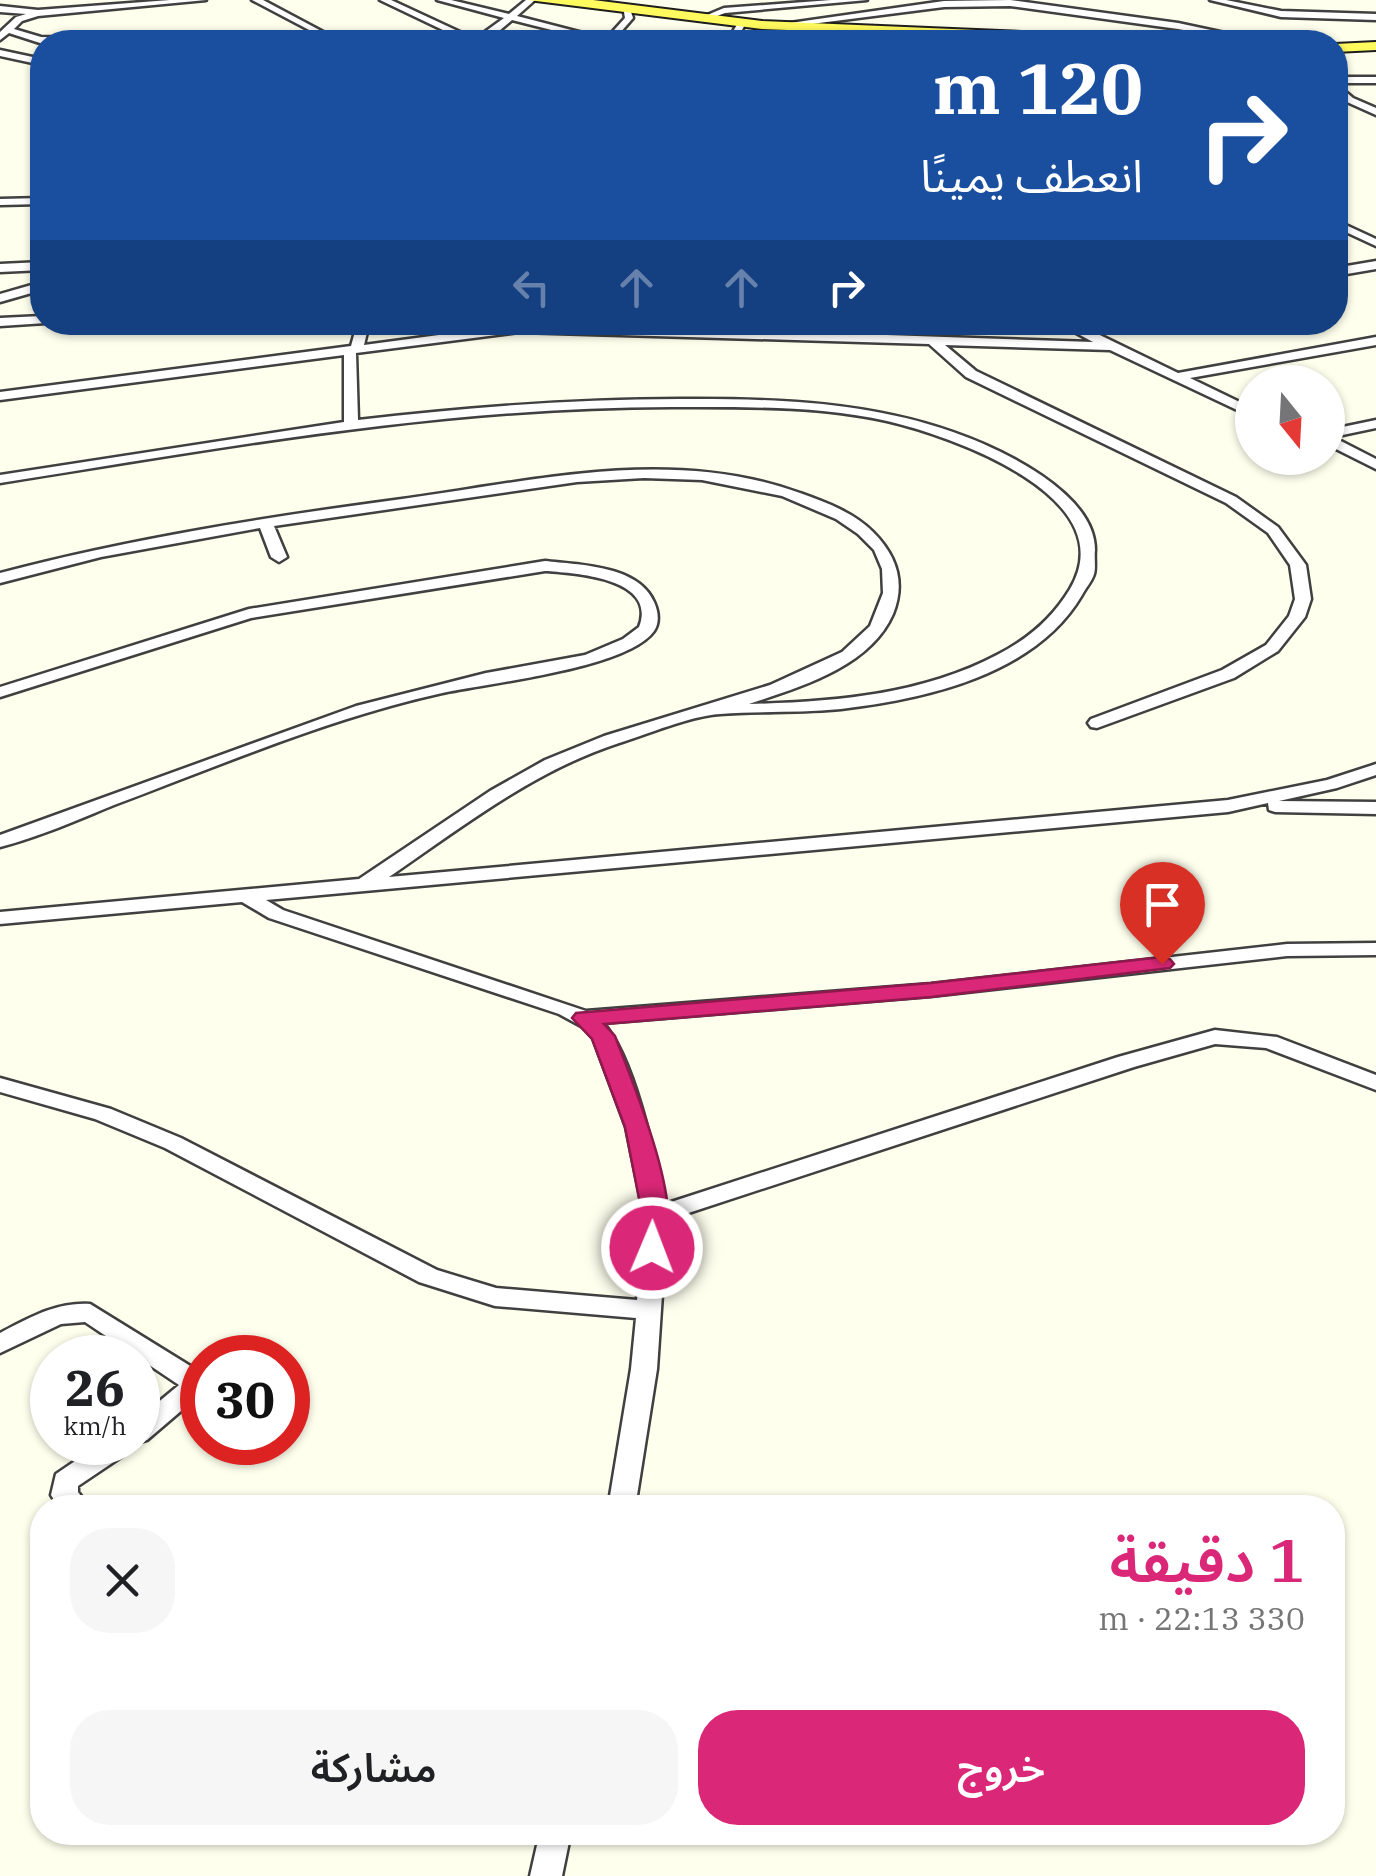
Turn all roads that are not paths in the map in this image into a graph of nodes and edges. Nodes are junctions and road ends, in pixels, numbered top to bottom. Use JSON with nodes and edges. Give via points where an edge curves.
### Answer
{"nodes":[{"id":1,"x":192,"y":0,"type":"edge"},
{"id":2,"x":202,"y":0,"type":"edge"},
{"id":3,"x":256,"y":0,"type":"edge"},
{"id":4,"x":384,"y":0,"type":"edge"},
{"id":5,"x":398,"y":0,"type":"edge"},
{"id":6,"x":441,"y":0,"type":"edge"},
{"id":7,"x":533,"y":0,"type":"edge"},
{"id":8,"x":566,"y":0,"type":"edge"},
{"id":9,"x":862,"y":0,"type":"edge"},
{"id":10,"x":1214,"y":0,"type":"edge"},
{"id":11,"x":1060,"y":4,"type":"edge"},
{"id":12,"x":1107,"y":7,"type":"dead end"},
{"id":13,"x":0,"y":9,"type":"edge"},
{"id":14,"x":627,"y":10,"type":"junction"},
{"id":15,"x":37,"y":12,"type":"junction"},
{"id":16,"x":420,"y":14,"type":"junction"},
{"id":17,"x":1098,"y":14,"type":"junction"},
{"id":18,"x":506,"y":18,"type":"junction"},
{"id":19,"x":704,"y":18,"type":"junction"},
{"id":20,"x":1376,"y":18,"type":"edge"},
{"id":21,"x":1154,"y":23,"type":"junction"},
{"id":22,"x":1229,"y":23,"type":"dead end"},
{"id":23,"x":740,"y":24,"type":"junction"},
{"id":24,"x":774,"y":25,"type":"junction"},
{"id":25,"x":315,"y":30,"type":"edge"},
{"id":26,"x":454,"y":30,"type":"edge"},
{"id":27,"x":492,"y":30,"type":"edge"},
{"id":28,"x":557,"y":30,"type":"edge"},
{"id":29,"x":619,"y":30,"type":"edge"},
{"id":30,"x":737,"y":30,"type":"edge"},
{"id":31,"x":786,"y":30,"type":"edge"},
{"id":32,"x":849,"y":30,"type":"edge"},
{"id":33,"x":1194,"y":30,"type":"edge"},
{"id":34,"x":4,"y":34,"type":"edge"},
{"id":35,"x":30,"y":38,"type":"edge"},
{"id":36,"x":1376,"y":44,"type":"edge"},
{"id":37,"x":1348,"y":45,"type":"edge"},
{"id":38,"x":0,"y":53,"type":"edge"},
{"id":39,"x":18,"y":59,"type":"junction"},
{"id":40,"x":30,"y":60,"type":"edge"},
{"id":41,"x":0,"y":67,"type":"edge"},
{"id":42,"x":1376,"y":80,"type":"edge"},
{"id":43,"x":1348,"y":82,"type":"edge"},
{"id":44,"x":1375,"y":94,"type":"edge"},
{"id":45,"x":1348,"y":98,"type":"edge"},
{"id":46,"x":1350,"y":100,"type":"junction"},
{"id":47,"x":1376,"y":112,"type":"edge"},
{"id":48,"x":0,"y":202,"type":"edge"},
{"id":49,"x":30,"y":202,"type":"edge"},
{"id":50,"x":1348,"y":232,"type":"edge"},
{"id":51,"x":1376,"y":246,"type":"edge"},
{"id":52,"x":30,"y":267,"type":"edge"},
{"id":53,"x":0,"y":268,"type":"edge"},
{"id":54,"x":1376,"y":268,"type":"edge"},
{"id":55,"x":1348,"y":272,"type":"edge"},
{"id":56,"x":30,"y":289,"type":"edge"},
{"id":57,"x":0,"y":298,"type":"edge"},
{"id":58,"x":30,"y":321,"type":"edge"},
{"id":59,"x":0,"y":322,"type":"edge"},
{"id":60,"x":357,"y":335,"type":"edge"},
{"id":61,"x":464,"y":335,"type":"edge"},
{"id":62,"x":741,"y":335,"type":"edge"},
{"id":63,"x":1089,"y":335,"type":"edge"},
{"id":64,"x":1104,"y":335,"type":"edge"},
{"id":65,"x":933,"y":341,"type":"junction"},
{"id":66,"x":1376,"y":341,"type":"edge"},
{"id":67,"x":1112,"y":346,"type":"junction"},
{"id":68,"x":354,"y":350,"type":"junction"},
{"id":69,"x":1182,"y":375,"type":"junction"},
{"id":70,"x":0,"y":396,"type":"edge"},
{"id":71,"x":1235,"y":397,"type":"edge"},
{"id":72,"x":1235,"y":404,"type":"edge"},
{"id":73,"x":1376,"y":424,"type":"edge"},
{"id":74,"x":351,"y":428,"type":"junction"},
{"id":75,"x":1345,"y":432,"type":"edge"},
{"id":76,"x":1345,"y":447,"type":"edge"},
{"id":77,"x":1345,"y":458,"type":"edge"},
{"id":78,"x":1376,"y":464,"type":"edge"},
{"id":79,"x":1376,"y":474,"type":"edge"},
{"id":80,"x":0,"y":478,"type":"edge"},
{"id":81,"x":265,"y":523,"type":"junction"},
{"id":82,"x":279,"y":557,"type":"dead end"},
{"id":83,"x":0,"y":578,"type":"edge"},
{"id":84,"x":0,"y":692,"type":"edge"},
{"id":85,"x":711,"y":709,"type":"junction"},
{"id":86,"x":1097,"y":723,"type":"dead end"},
{"id":87,"x":1376,"y":768,"type":"edge"},
{"id":88,"x":1228,"y":806,"type":"junction"},
{"id":89,"x":1376,"y":808,"type":"edge"},
{"id":90,"x":0,"y":841,"type":"edge"},
{"id":91,"x":364,"y":884,"type":"junction"},
{"id":92,"x":246,"y":896,"type":"junction"},
{"id":93,"x":0,"y":918,"type":"edge"},
{"id":94,"x":1376,"y":948,"type":"edge"},
{"id":95,"x":584,"y":1018,"type":"junction"},
{"id":96,"x":1376,"y":1083,"type":"edge"},
{"id":97,"x":0,"y":1085,"type":"edge"},
{"id":98,"x":656,"y":1214,"type":"junction"},
{"id":99,"x":650,"y":1310,"type":"junction"},
{"id":100,"x":126,"y":1335,"type":"edge"},
{"id":101,"x":0,"y":1344,"type":"edge"},
{"id":102,"x":160,"y":1356,"type":"edge"},
{"id":103,"x":160,"y":1414,"type":"edge"},
{"id":104,"x":90,"y":1465,"type":"edge"},
{"id":105,"x":64,"y":1495,"type":"edge"},
{"id":106,"x":623,"y":1495,"type":"edge"},
{"id":107,"x":553,"y":1845,"type":"edge"},
{"id":108,"x":546,"y":1876,"type":"edge"}],
"edges":[{"from":1,"to":2,"type":"street"},
{"from":1,"to":15,"type":"street"},
{"from":3,"to":25,"type":"street"},
{"from":4,"to":16,"type":"street"},
{"from":5,"to":16,"type":"street"},
{"from":6,"to":18,"type":"street"},
{"from":7,"to":14,"type":"main road"},
{"from":7,"to":18,"type":"street"},
{"from":8,"to":14,"type":"main road"},
{"from":9,"to":19,"type":"street"},
{"from":10,"to":20,"type":"street","via":[[1281,14]]},
{"from":11,"to":17,"type":"street"},
{"from":11,"to":24,"type":"street","via":[[960,3]]},
{"from":12,"to":17,"type":"street"},
{"from":13,"to":15,"type":"street"},
{"from":14,"to":19,"type":"main road"},
{"from":14,"to":23,"type":"main road"},
{"from":14,"to":29,"type":"street"},
{"from":15,"to":34,"type":"street"},
{"from":16,"to":26,"type":"street"},
{"from":17,"to":21,"type":"street"},
{"from":18,"to":27,"type":"street"},
{"from":18,"to":28,"type":"street"},
{"from":19,"to":23,"type":"main road"},
{"from":21,"to":22,"type":"street","via":[[1175,14]]},
{"from":21,"to":33,"type":"street"},
{"from":23,"to":24,"type":"main road"},
{"from":23,"to":30,"type":"street"},
{"from":23,"to":31,"type":"main road"},
{"from":24,"to":32,"type":"main road"},
{"from":34,"to":35,"type":"street"},
{"from":36,"to":37,"type":"main road"},
{"from":38,"to":39,"type":"street"},
{"from":39,"to":40,"type":"street"},
{"from":39,"to":41,"type":"street"},
{"from":42,"to":43,"type":"street"},
{"from":44,"to":46,"type":"street"},
{"from":45,"to":46,"type":"street"},
{"from":46,"to":47,"type":"street"},
{"from":48,"to":49,"type":"street"},
{"from":50,"to":51,"type":"street"},
{"from":52,"to":53,"type":"street"},
{"from":54,"to":55,"type":"street"},
{"from":56,"to":57,"type":"street"},
{"from":58,"to":59,"type":"street"},
{"from":60,"to":68,"type":"street"},
{"from":61,"to":68,"type":"street"},
{"from":62,"to":65,"type":"street"},
{"from":63,"to":67,"type":"street"},
{"from":64,"to":69,"type":"street"},
{"from":65,"to":67,"type":"street"},
{"from":65,"to":86,"type":"street","via":[[971,374],[1231,500],[1272,530],[1298,565],[1298,617],[1272,648],[1228,674]]},
{"from":66,"to":69,"type":"street"},
{"from":67,"to":69,"type":"street"},
{"from":68,"to":70,"type":"street"},
{"from":68,"to":74,"type":"street"},
{"from":69,"to":71,"type":"street"},
{"from":69,"to":72,"type":"street"},
{"from":73,"to":75,"type":"street"},
{"from":74,"to":80,"type":"street"},
{"from":74,"to":85,"type":"street","via":[[607,402],[865,413],[934,430],[1010,460],[1050,488],[1082,528],[1091,556],[1074,601],[1040,636],[991,664],[932,686],[863,699]]},
{"from":76,"to":78,"type":"street"},
{"from":77,"to":79,"type":"street"},
{"from":81,"to":82,"type":"street"},
{"from":81,"to":83,"type":"street","via":[[156,540]]},
{"from":81,"to":85,"type":"street","via":[[535,483],[664,473],[714,477],[804,500],[876,543],[889,565],[891,592],[871,636],[825,667]]},
{"from":84,"to":90,"type":"street","via":[[249,614],[518,569],[568,567],[607,575],[643,595],[650,614],[646,630],[608,653],[377,705]]},
{"from":85,"to":91,"type":"street","via":[[556,762]]},
{"from":87,"to":88,"type":"street"},
{"from":88,"to":89,"type":"street"},
{"from":88,"to":91,"type":"street"},
{"from":91,"to":92,"type":"street"},
{"from":92,"to":93,"type":"street"},
{"from":92,"to":95,"type":"street","via":[[276,914]]},
{"from":94,"to":95,"type":"street","via":[[1287,950],[931,990]]},
{"from":95,"to":98,"type":"street","via":[[602,1036],[618,1073]]},
{"from":96,"to":98,"type":"street","via":[[1269,1042],[1215,1037]]},
{"from":97,"to":99,"type":"street","via":[[103,1114],[173,1143],[428,1276],[496,1297]]},
{"from":98,"to":99,"type":"street"},
{"from":99,"to":106,"type":"street"},
{"from":100,"to":101,"type":"street","via":[[78,1311]]},
{"from":102,"to":103,"type":"street","via":[[191,1379],[192,1389]]},
{"from":104,"to":105,"type":"street","via":[[64,1482]]},
{"from":107,"to":108,"type":"street"}]}
